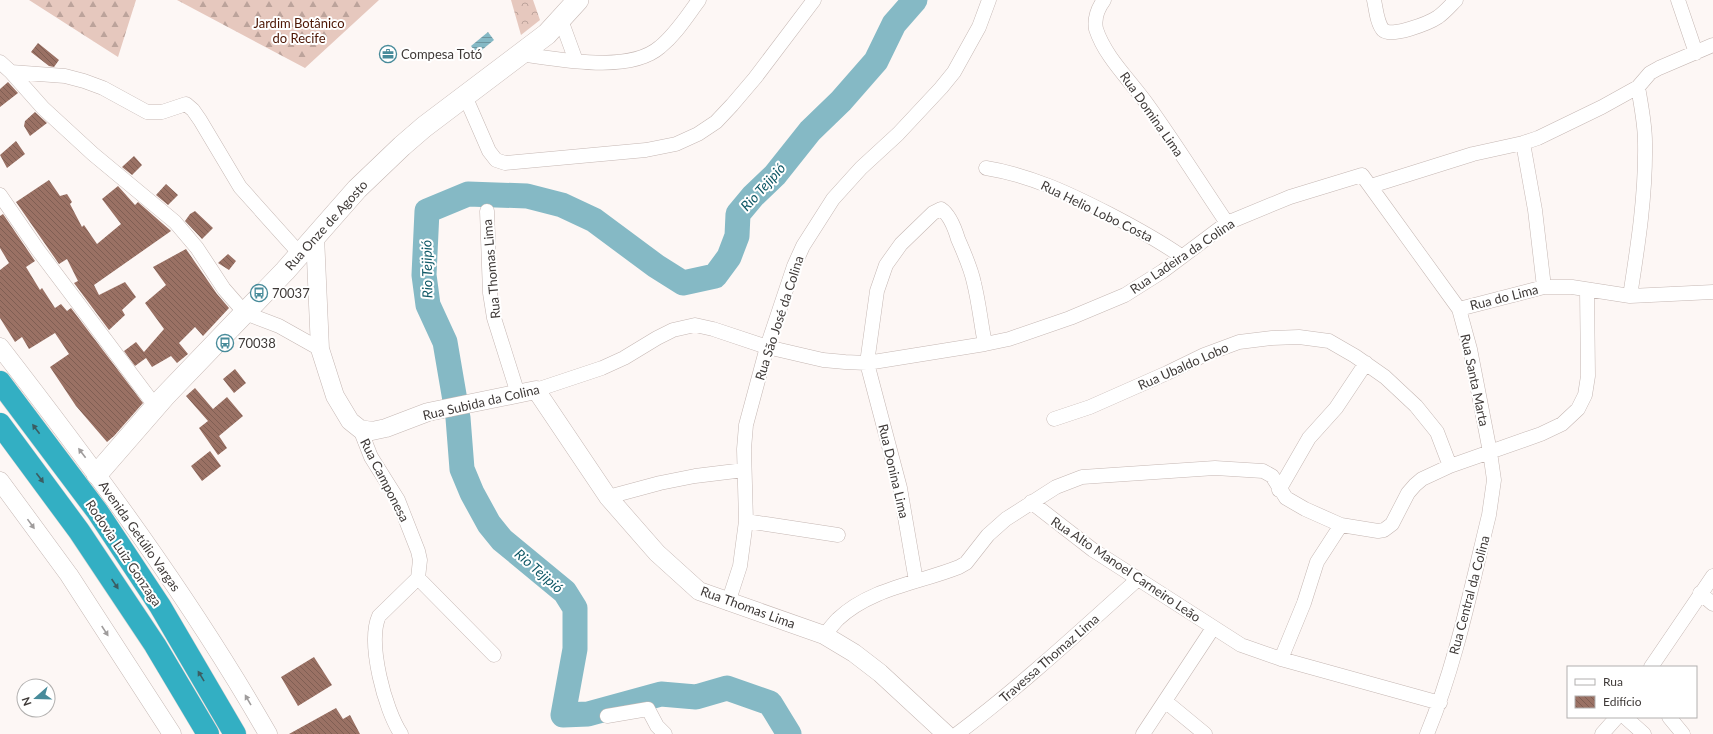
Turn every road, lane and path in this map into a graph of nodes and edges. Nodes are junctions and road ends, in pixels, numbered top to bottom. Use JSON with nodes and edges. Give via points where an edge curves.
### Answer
{"nodes":[{"id":1,"x":578,"y":0,"type":"edge"},
{"id":2,"x":699,"y":0,"type":"edge"},
{"id":3,"x":814,"y":0,"type":"edge"},
{"id":4,"x":989,"y":0,"type":"edge"},
{"id":5,"x":1104,"y":0,"type":"edge"},
{"id":6,"x":1374,"y":0,"type":"edge"},
{"id":7,"x":1456,"y":0,"type":"edge"},
{"id":8,"x":1678,"y":0,"type":"edge"},
{"id":9,"x":561,"y":20,"type":"junction"},
{"id":10,"x":1713,"y":45,"type":"edge"},
{"id":11,"x":1696,"y":53,"type":"junction"},
{"id":12,"x":520,"y":54,"type":"junction"},
{"id":13,"x":576,"y":61,"type":"junction"},
{"id":14,"x":0,"y":62,"type":"edge"},
{"id":15,"x":11,"y":72,"type":"junction"},
{"id":16,"x":1638,"y":87,"type":"junction"},
{"id":17,"x":465,"y":96,"type":"junction"},
{"id":18,"x":1523,"y":143,"type":"junction"},
{"id":19,"x":986,"y":168,"type":"dead end"},
{"id":20,"x":1366,"y":181,"type":"junction"},
{"id":21,"x":0,"y":195,"type":"edge"},
{"id":22,"x":487,"y":211,"type":"dead end"},
{"id":23,"x":1227,"y":223,"type":"junction"},
{"id":24,"x":315,"y":236,"type":"junction"},
{"id":25,"x":300,"y":254,"type":"junction"},
{"id":26,"x":1181,"y":256,"type":"junction"},
{"id":27,"x":1544,"y":288,"type":"junction"},
{"id":28,"x":1587,"y":290,"type":"junction"},
{"id":29,"x":1713,"y":292,"type":"edge"},
{"id":30,"x":1630,"y":296,"type":"junction"},
{"id":31,"x":1459,"y":309,"type":"junction"},
{"id":32,"x":245,"y":313,"type":"junction"},
{"id":33,"x":985,"y":344,"type":"junction"},
{"id":34,"x":0,"y":347,"type":"edge"},
{"id":35,"x":767,"y":347,"type":"junction"},
{"id":36,"x":320,"y":349,"type":"junction"},
{"id":37,"x":867,"y":363,"type":"junction"},
{"id":38,"x":1366,"y":363,"type":"junction"},
{"id":39,"x":0,"y":382,"type":"edge"},
{"id":40,"x":536,"y":390,"type":"junction"},
{"id":41,"x":518,"y":394,"type":"junction"},
{"id":42,"x":156,"y":407,"type":"junction"},
{"id":43,"x":1054,"y":419,"type":"dead end"},
{"id":44,"x":0,"y":424,"type":"edge"},
{"id":45,"x":360,"y":429,"type":"junction"},
{"id":46,"x":1490,"y":452,"type":"junction"},
{"id":47,"x":1450,"y":466,"type":"junction"},
{"id":48,"x":744,"y":470,"type":"junction"},
{"id":49,"x":97,"y":474,"type":"junction"},
{"id":50,"x":0,"y":481,"type":"edge"},
{"id":51,"x":1279,"y":490,"type":"junction"},
{"id":52,"x":608,"y":497,"type":"junction"},
{"id":53,"x":1031,"y":502,"type":"junction"},
{"id":54,"x":746,"y":521,"type":"junction"},
{"id":55,"x":1341,"y":525,"type":"junction"},
{"id":56,"x":838,"y":535,"type":"dead end"},
{"id":57,"x":1713,"y":576,"type":"edge"},
{"id":58,"x":418,"y":578,"type":"junction"},
{"id":59,"x":1138,"y":579,"type":"junction"},
{"id":60,"x":916,"y":581,"type":"junction"},
{"id":61,"x":1700,"y":593,"type":"junction"},
{"id":62,"x":728,"y":603,"type":"junction"},
{"id":63,"x":1713,"y":604,"type":"edge"},
{"id":64,"x":1213,"y":628,"type":"junction"},
{"id":65,"x":824,"y":635,"type":"junction"},
{"id":66,"x":494,"y":655,"type":"dead end"},
{"id":67,"x":1281,"y":659,"type":"junction"},
{"id":68,"x":1652,"y":666,"type":"edge"},
{"id":69,"x":1165,"y":701,"type":"junction"},
{"id":70,"x":1440,"y":703,"type":"junction"},
{"id":71,"x":607,"y":716,"type":"dead end"},
{"id":72,"x":1615,"y":718,"type":"edge"},
{"id":73,"x":1626,"y":718,"type":"edge"},
{"id":74,"x":1670,"y":718,"type":"edge"},
{"id":75,"x":172,"y":734,"type":"edge"},
{"id":76,"x":208,"y":734,"type":"edge"},
{"id":77,"x":235,"y":734,"type":"edge"},
{"id":78,"x":268,"y":734,"type":"edge"},
{"id":79,"x":401,"y":734,"type":"edge"},
{"id":80,"x":665,"y":734,"type":"edge"},
{"id":81,"x":946,"y":734,"type":"edge"},
{"id":82,"x":957,"y":734,"type":"edge"},
{"id":83,"x":1143,"y":734,"type":"edge"},
{"id":84,"x":1205,"y":734,"type":"edge"},
{"id":85,"x":1427,"y":734,"type":"edge"},
{"id":86,"x":1602,"y":734,"type":"edge"},
{"id":87,"x":1644,"y":734,"type":"edge"},
{"id":88,"x":1683,"y":734,"type":"edge"}],
"edges":[{"from":1,"to":9,"type":"main road","name":"Rua Onze de Agosto"},
{"from":2,"to":13,"type":"street","via":[[676,31],[650,55],[624,62]]},
{"from":3,"to":17,"type":"street","via":[[754,78],[716,122],[676,144],[646,150],[505,163],[496,160],[489,152]]},
{"from":4,"to":35,"type":"street","name":"Rua São José da Colina","via":[[954,72],[898,134],[861,168],[833,199],[814,228],[794,266]]},
{"from":5,"to":23,"type":"street","name":"Rua Domina Lima","via":[[1096,15],[1099,36]]},
{"from":6,"to":7,"type":"street","via":[[1380,24],[1388,33],[1395,33],[1436,18]]},
{"from":8,"to":11,"type":"street"},
{"from":9,"to":12,"type":"main road","name":"Rua Onze de Agosto"},
{"from":9,"to":13,"type":"street"},
{"from":10,"to":11,"type":"street","name":"Rua Ladeira da Colina"},
{"from":11,"to":16,"type":"street","name":"Rua Ladeira da Colina","via":[[1650,73]]},
{"from":12,"to":13,"type":"street"},
{"from":12,"to":17,"type":"main road","name":"Rua Onze de Agosto"},
{"from":14,"to":15,"type":"street"},
{"from":15,"to":25,"type":"street","via":[[65,76],[84,81],[103,88],[147,112],[162,112],[186,104],[200,120],[240,188]]},
{"from":15,"to":32,"type":"street","via":[[43,108],[174,222],[197,248],[224,288]]},
{"from":16,"to":18,"type":"street","name":"Rua Ladeira da Colina","via":[[1569,123]]},
{"from":16,"to":30,"type":"street","via":[[1645,141],[1644,172]]},
{"from":17,"to":24,"type":"main road","name":"Rua Onze de Agosto","via":[[396,151],[356,190]]},
{"from":18,"to":20,"type":"street","name":"Rua Ladeira da Colina"},
{"from":18,"to":27,"type":"street","via":[[1535,210]]},
{"from":19,"to":26,"type":"street","name":"Rua Helio Lobo Costa","via":[[1027,177],[1084,201],[1164,244]]},
{"from":20,"to":23,"type":"street","name":"Rua Ladeira da Colina","via":[[1290,197]]},
{"from":20,"to":31,"type":"street","name":"Rua do Lima"},
{"from":21,"to":42,"type":"street"},
{"from":22,"to":41,"type":"street","name":"Rua Thomas Lima","via":[[490,293],[494,318]]},
{"from":23,"to":26,"type":"street","name":"Rua Ladeira da Colina"},
{"from":24,"to":25,"type":"main road","name":"Rua Onze de Agosto"},
{"from":24,"to":36,"type":"street"},
{"from":25,"to":32,"type":"main road","name":"Rua Onze de Agosto"},
{"from":26,"to":33,"type":"street","name":"Rua Ladeira da Colina","via":[[1163,271],[1125,295],[1034,332]]},
{"from":27,"to":28,"type":"street","name":"Rua do Lima","via":[[1567,287]]},
{"from":27,"to":31,"type":"street","name":"Rua do Lima"},
{"from":28,"to":30,"type":"street","name":"Rua do Lima"},
{"from":28,"to":46,"type":"street","via":[[1588,376],[1585,395],[1578,409],[1562,424]]},
{"from":29,"to":30,"type":"street","name":"Rua do Lima"},
{"from":31,"to":46,"type":"street","name":"Rua Santa Marta","via":[[1470,349]]},
{"from":32,"to":36,"type":"street","via":[[274,323]]},
{"from":32,"to":42,"type":"main road","name":"Rua Onze de Agosto"},
{"from":33,"to":37,"type":"street","name":"Rua Ladeira da Colina"},
{"from":33,"to":37,"type":"street","via":[[974,281],[955,229],[941,209],[933,213],[901,244],[886,265],[877,291]]},
{"from":49,"to":34,"type":"street","name":"Avenida Getúlio Vargas","one_way":true},
{"from":35,"to":37,"type":"street","name":"Rua Ladeira da Colina","via":[[823,360]]},
{"from":35,"to":40,"type":"street","name":"Rua Subida da Colina","via":[[704,326],[686,326],[673,330],[602,368]]},
{"from":35,"to":48,"type":"street","name":"Rua São José da Colina","via":[[746,425]]},
{"from":36,"to":45,"type":"street","via":[[335,396],[350,421]]},
{"from":37,"to":60,"type":"street","name":"Rua Donina Lima","via":[[900,488]]},
{"from":38,"to":43,"type":"street","name":"Rua Ubaldo Lobo","via":[[1329,341],[1292,337],[1239,342],[1204,355],[1090,407]]},
{"from":38,"to":47,"type":"street","name":"Rua Ubaldo Lobo","via":[[1416,406],[1437,432]]},
{"from":38,"to":51,"type":"street","via":[[1336,408],[1309,438]]},
{"from":77,"to":39,"type":"highway","name":"Rodovia Luiz Gonzaga","one_way":true,"via":[[160,606],[97,511]]},
{"from":40,"to":41,"type":"street","name":"Rua Subida da Colina"},
{"from":40,"to":52,"type":"street","name":"Rua Thomas Lima"},
{"from":41,"to":45,"type":"street","name":"Rua Subida da Colina","via":[[428,412],[386,428],[372,431]]},
{"from":42,"to":49,"type":"main road","name":"Rua Onze de Agosto"},
{"from":44,"to":76,"type":"highway","name":"Rodovia Luiz Gonzaga","one_way":true,"via":[[79,531],[156,645]]},
{"from":45,"to":58,"type":"street","name":"Rua Camponesa","via":[[371,457],[398,500],[410,529],[420,560]]},
{"from":46,"to":47,"type":"street"},
{"from":46,"to":70,"type":"street","name":"Rua Central da Colina","via":[[1494,480],[1489,515]]},
{"from":47,"to":55,"type":"street","via":[[1415,485],[1388,528],[1378,531]]},
{"from":48,"to":52,"type":"street","via":[[688,477]]},
{"from":48,"to":54,"type":"street","name":"Rua São José da Colina"},
{"from":78,"to":49,"type":"street","name":"Avenida Getúlio Vargas","one_way":true,"via":[[237,680],[182,596]]},
{"from":50,"to":75,"type":"street","one_way":true,"via":[[68,574]]},
{"from":51,"to":53,"type":"street","via":[[1272,476],[1263,471],[1220,468],[1082,477],[1056,487]]},
{"from":51,"to":55,"type":"street","via":[[1292,502]]},
{"from":52,"to":62,"type":"street","name":"Rua Thomas Lima","via":[[657,553],[699,591]]},
{"from":53,"to":59,"type":"street","name":"Rua Alto Manoel Carneiro Leão","via":[[1094,550]]},
{"from":53,"to":60,"type":"street","via":[[998,525],[966,563]]},
{"from":54,"to":56,"type":"street"},
{"from":54,"to":62,"type":"street","name":"Rua São José da Colina","via":[[740,566]]},
{"from":55,"to":67,"type":"street","via":[[1317,562],[1304,603]]},
{"from":57,"to":61,"type":"street"},
{"from":58,"to":66,"type":"street"},
{"from":58,"to":79,"type":"street","via":[[379,616],[374,634],[378,668],[387,701]]},
{"from":59,"to":64,"type":"street","name":"Rua Alto Manoel Carneiro Leão"},
{"from":59,"to":82,"type":"street","name":"Travessa Thomaz Lima","via":[[1053,656]]},
{"from":60,"to":65,"type":"street","via":[[889,589],[869,599],[839,619]]},
{"from":61,"to":63,"type":"street"},
{"from":61,"to":68,"type":"street"},
{"from":62,"to":65,"type":"street","name":"Rua Thomas Lima"},
{"from":64,"to":67,"type":"street","name":"Rua Alto Manoel Carneiro Leão","via":[[1241,645]]},
{"from":64,"to":69,"type":"street"},
{"from":65,"to":81,"type":"street","name":"Rua Thomas Lima","via":[[860,657]]},
{"from":67,"to":70,"type":"street","name":"Rua Alto Manoel Carneiro Leão"},
{"from":69,"to":83,"type":"street"},
{"from":69,"to":84,"type":"street"},
{"from":70,"to":85,"type":"street","name":"Rua Central da Colina"},
{"from":71,"to":80,"type":"street","via":[[648,709],[657,726]]},
{"from":72,"to":86,"type":"street"},
{"from":73,"to":87,"type":"street"},
{"from":74,"to":88,"type":"street"}]}
